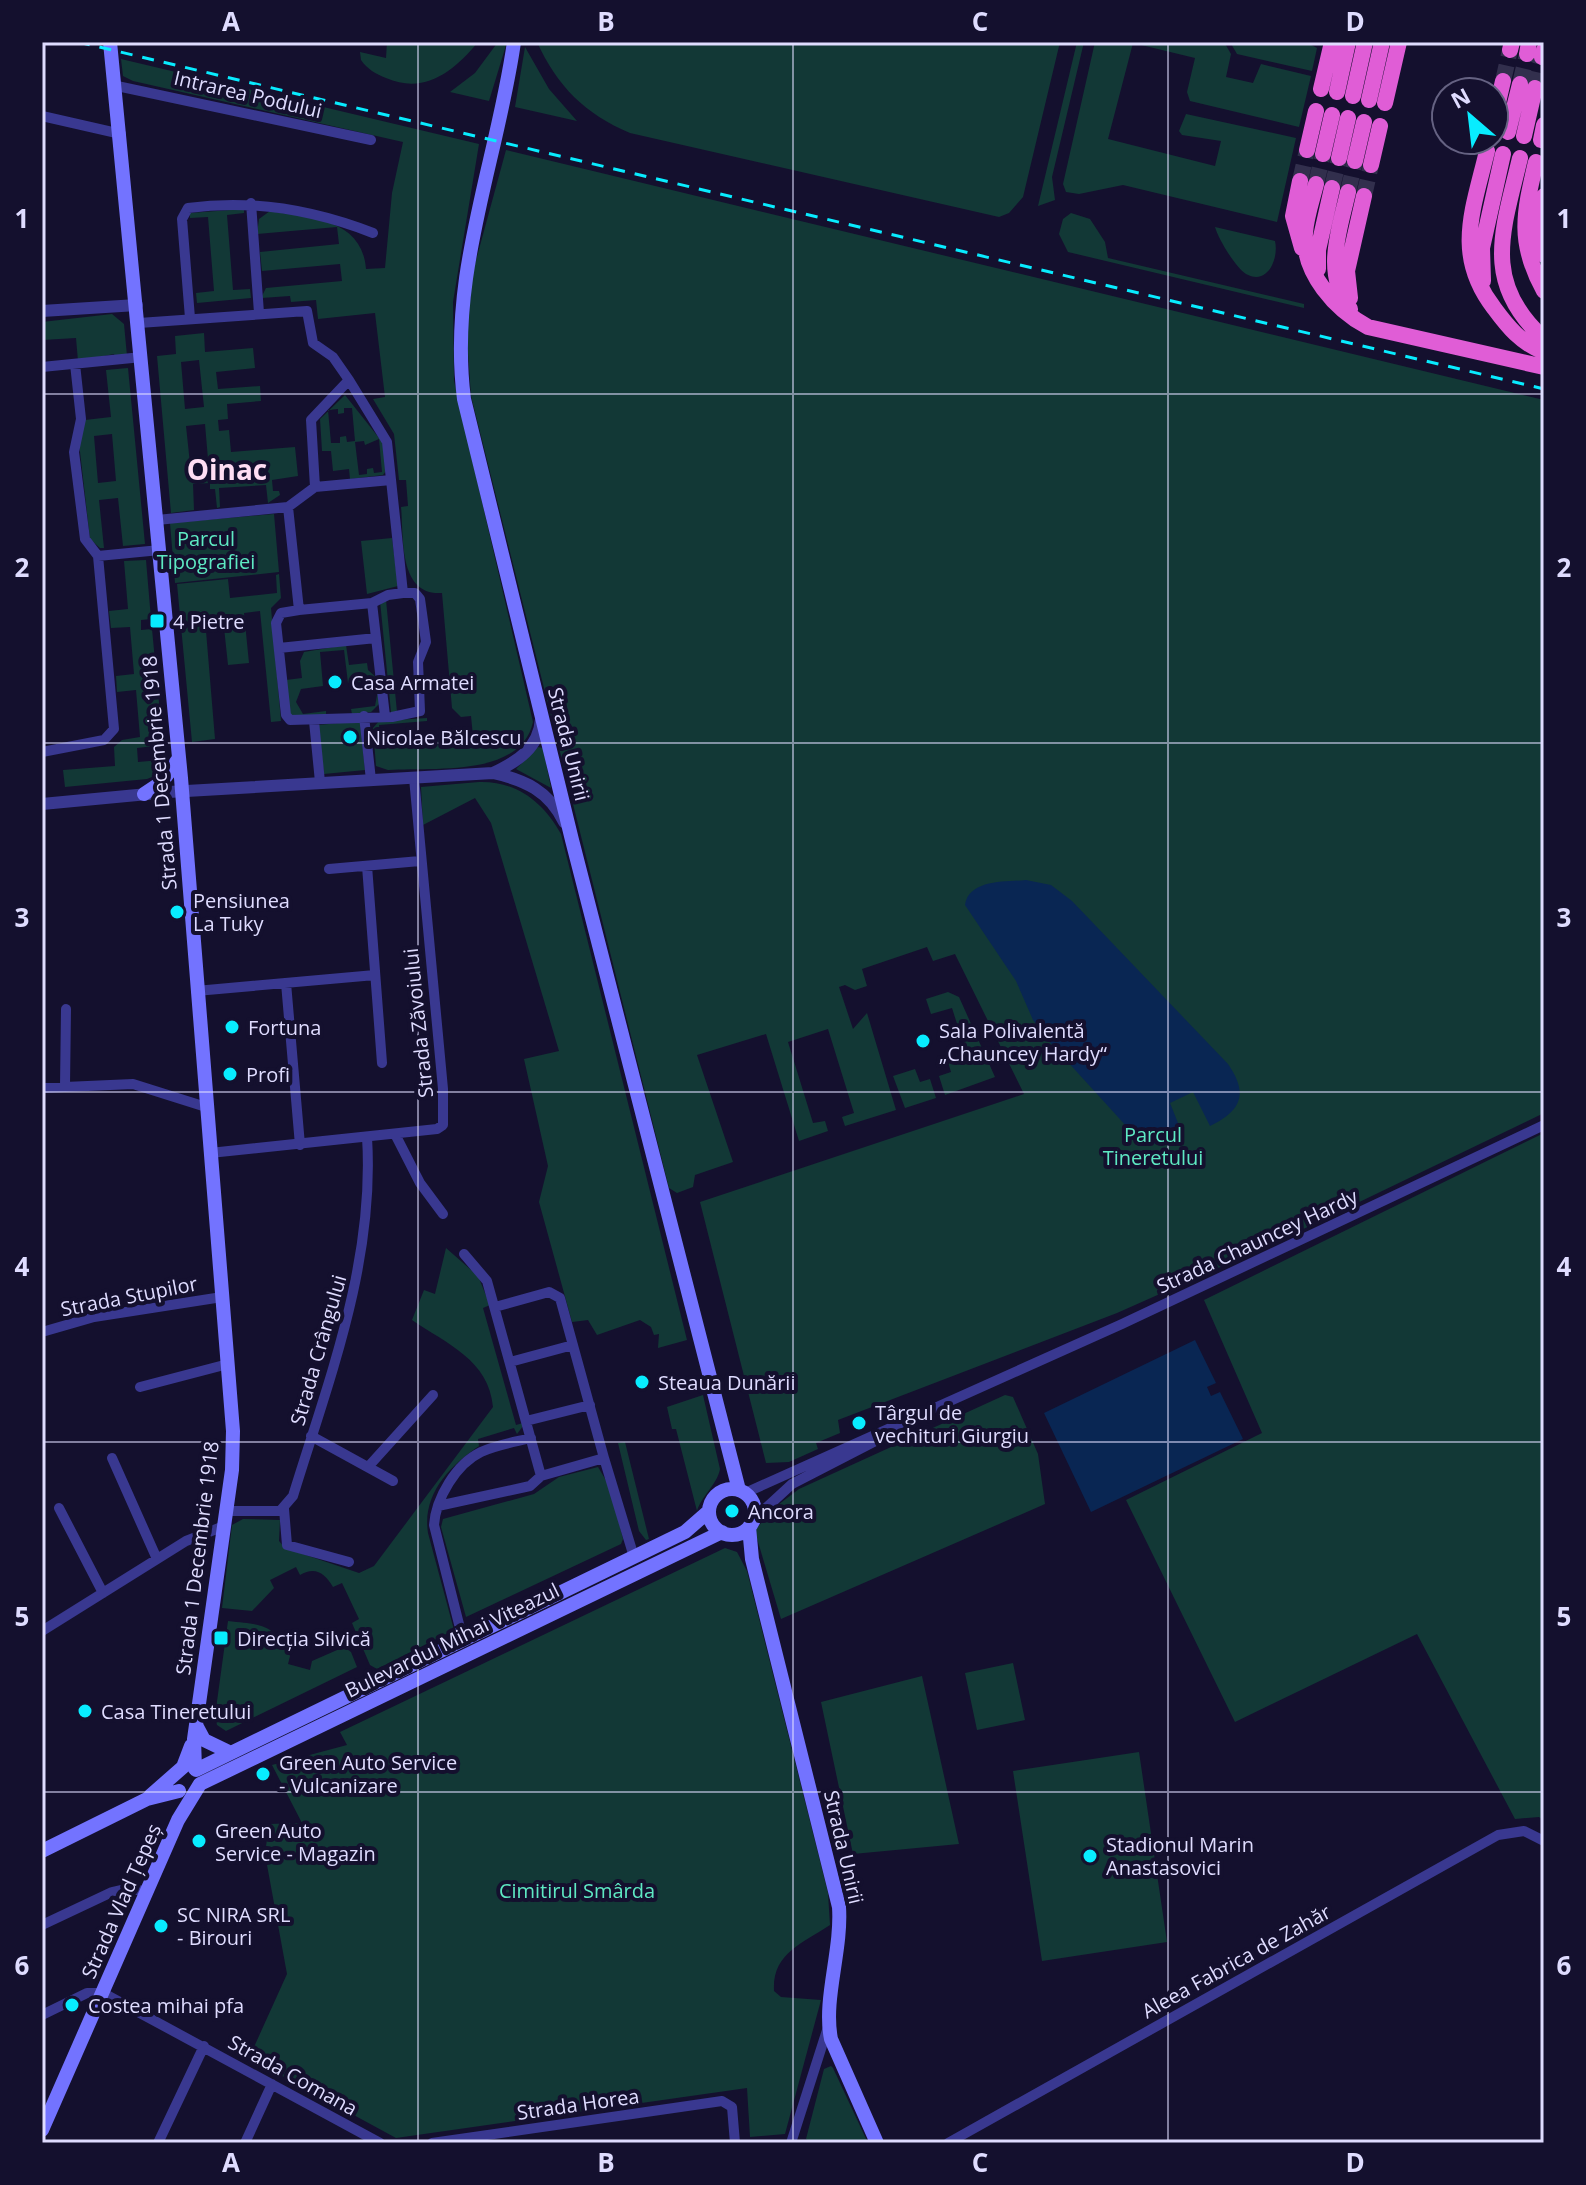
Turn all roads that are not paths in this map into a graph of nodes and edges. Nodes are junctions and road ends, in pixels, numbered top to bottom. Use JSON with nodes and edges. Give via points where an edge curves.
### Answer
{"nodes":[{"id":1,"x":110,"y":42,"type":"edge"},
{"id":2,"x":514,"y":42,"type":"edge"},
{"id":3,"x":1332,"y":42,"type":"edge"},
{"id":4,"x":1348,"y":42,"type":"edge"},
{"id":5,"x":1365,"y":42,"type":"edge"},
{"id":6,"x":1382,"y":42,"type":"edge"},
{"id":7,"x":1399,"y":42,"type":"edge"},
{"id":8,"x":117,"y":86,"type":"junction"},
{"id":9,"x":1353,"y":96,"type":"junction"},
{"id":10,"x":1510,"y":97,"type":"edge"},
{"id":11,"x":42,"y":116,"type":"edge"},
{"id":12,"x":1529,"y":133,"type":"edge"},
{"id":13,"x":121,"y":134,"type":"junction"},
{"id":14,"x":371,"y":140,"type":"dead end"},
{"id":15,"x":1511,"y":156,"type":"junction"},
{"id":16,"x":1339,"y":158,"type":"joint"},
{"id":17,"x":1332,"y":188,"type":"junction"},
{"id":18,"x":1544,"y":196,"type":"edge"},
{"id":19,"x":251,"y":203,"type":"junction"},
{"id":20,"x":373,"y":233,"type":"dead end"},
{"id":21,"x":1544,"y":255,"type":"edge"},
{"id":22,"x":1319,"y":278,"type":"junction"},
{"id":23,"x":1544,"y":291,"type":"edge"},
{"id":24,"x":137,"y":305,"type":"junction"},
{"id":25,"x":42,"y":311,"type":"edge"},
{"id":26,"x":259,"y":313,"type":"junction"},
{"id":27,"x":190,"y":318,"type":"junction"},
{"id":28,"x":139,"y":323,"type":"junction"},
{"id":29,"x":1368,"y":327,"type":"junction"},
{"id":30,"x":1544,"y":339,"type":"edge"},
{"id":31,"x":1544,"y":352,"type":"edge"},
{"id":32,"x":142,"y":357,"type":"junction"},
{"id":33,"x":75,"y":364,"type":"junction"},
{"id":34,"x":42,"y":367,"type":"edge"},
{"id":35,"x":1544,"y":367,"type":"edge"},
{"id":36,"x":349,"y":380,"type":"junction"},
{"id":37,"x":391,"y":480,"type":"junction"},
{"id":38,"x":315,"y":487,"type":"junction"},
{"id":39,"x":288,"y":507,"type":"junction"},
{"id":40,"x":157,"y":520,"type":"junction"},
{"id":41,"x":160,"y":550,"type":"junction"},
{"id":42,"x":98,"y":556,"type":"junction"},
{"id":43,"x":403,"y":593,"type":"junction"},
{"id":44,"x":372,"y":603,"type":"junction"},
{"id":45,"x":299,"y":610,"type":"junction"},
{"id":46,"x":376,"y":638,"type":"junction"},
{"id":47,"x":279,"y":648,"type":"junction"},
{"id":48,"x":364,"y":716,"type":"junction"},
{"id":49,"x":385,"y":716,"type":"junction"},
{"id":50,"x":542,"y":716,"type":"junction"},
{"id":51,"x":314,"y":721,"type":"junction"},
{"id":52,"x":42,"y":752,"type":"edge"},
{"id":53,"x":179,"y":758,"type":"junction"},
{"id":54,"x":493,"y":773,"type":"junction"},
{"id":55,"x":414,"y":778,"type":"junction"},
{"id":56,"x":371,"y":780,"type":"junction"},
{"id":57,"x":320,"y":782,"type":"junction"},
{"id":58,"x":182,"y":792,"type":"junction"},
{"id":59,"x":144,"y":794,"type":"junction"},
{"id":60,"x":42,"y":804,"type":"edge"},
{"id":61,"x":572,"y":840,"type":"junction"},
{"id":62,"x":420,"y":861,"type":"junction"},
{"id":63,"x":367,"y":866,"type":"junction"},
{"id":64,"x":329,"y":869,"type":"dead end"},
{"id":65,"x":375,"y":975,"type":"junction"},
{"id":66,"x":286,"y":983,"type":"junction"},
{"id":67,"x":196,"y":991,"type":"junction"},
{"id":68,"x":66,"y":1009,"type":"dead end"},
{"id":69,"x":382,"y":1063,"type":"dead end"},
{"id":70,"x":65,"y":1086,"type":"junction"},
{"id":71,"x":42,"y":1088,"type":"edge"},
{"id":72,"x":206,"y":1107,"type":"junction"},
{"id":73,"x":1544,"y":1125,"type":"edge"},
{"id":74,"x":395,"y":1134,"type":"junction"},
{"id":75,"x":367,"y":1137,"type":"junction"},
{"id":76,"x":300,"y":1145,"type":"junction"},
{"id":77,"x":210,"y":1153,"type":"junction"},
{"id":78,"x":443,"y":1214,"type":"dead end"},
{"id":79,"x":464,"y":1254,"type":"dead end"},
{"id":80,"x":222,"y":1297,"type":"junction"},
{"id":81,"x":495,"y":1307,"type":"junction"},
{"id":82,"x":42,"y":1332,"type":"edge"},
{"id":83,"x":573,"y":1345,"type":"junction"},
{"id":84,"x":510,"y":1362,"type":"junction"},
{"id":85,"x":228,"y":1364,"type":"junction"},
{"id":86,"x":984,"y":1386,"type":"junction"},
{"id":87,"x":140,"y":1387,"type":"dead end"},
{"id":88,"x":433,"y":1395,"type":"dead end"},
{"id":89,"x":590,"y":1405,"type":"junction"},
{"id":90,"x":526,"y":1421,"type":"junction"},
{"id":91,"x":311,"y":1436,"type":"junction"},
{"id":92,"x":531,"y":1438,"type":"junction"},
{"id":93,"x":726,"y":1450,"type":"junction"},
{"id":94,"x":112,"y":1458,"type":"dead end"},
{"id":95,"x":604,"y":1458,"type":"junction"},
{"id":96,"x":368,"y":1467,"type":"junction"},
{"id":97,"x":541,"y":1476,"type":"junction"},
{"id":98,"x":393,"y":1481,"type":"dead end"},
{"id":99,"x":723,"y":1491,"type":"junction"},
{"id":100,"x":742,"y":1491,"type":"junction"},
{"id":101,"x":438,"y":1506,"type":"junction"},
{"id":102,"x":59,"y":1508,"type":"dead end"},
{"id":103,"x":284,"y":1509,"type":"junction"},
{"id":104,"x":709,"y":1511,"type":"junction"},
{"id":105,"x":226,"y":1519,"type":"junction"},
{"id":106,"x":751,"y":1523,"type":"junction"},
{"id":107,"x":725,"y":1533,"type":"junction"},
{"id":108,"x":634,"y":1557,"type":"junction"},
{"id":109,"x":157,"y":1559,"type":"junction"},
{"id":110,"x":752,"y":1559,"type":"junction"},
{"id":111,"x":349,"y":1562,"type":"dead end"},
{"id":112,"x":103,"y":1593,"type":"junction"},
{"id":113,"x":42,"y":1631,"type":"edge"},
{"id":114,"x":463,"y":1640,"type":"junction"},
{"id":115,"x":195,"y":1732,"type":"junction"},
{"id":116,"x":231,"y":1753,"type":"junction"},
{"id":117,"x":187,"y":1780,"type":"junction"},
{"id":118,"x":1544,"y":1841,"type":"edge"},
{"id":119,"x":42,"y":1851,"type":"edge"},
{"id":120,"x":148,"y":1891,"type":"junction"},
{"id":121,"x":42,"y":1925,"type":"edge"},
{"id":122,"x":103,"y":1993,"type":"junction"},
{"id":123,"x":42,"y":2015,"type":"edge"},
{"id":124,"x":829,"y":2026,"type":"junction"},
{"id":125,"x":204,"y":2046,"type":"junction"},
{"id":126,"x":272,"y":2084,"type":"junction"},
{"id":127,"x":46,"y":2112,"type":"edge"},
{"id":128,"x":42,"y":2130,"type":"edge"},
{"id":129,"x":158,"y":2143,"type":"edge"},
{"id":130,"x":245,"y":2143,"type":"edge"},
{"id":131,"x":380,"y":2143,"type":"edge"},
{"id":132,"x":432,"y":2143,"type":"edge"},
{"id":133,"x":735,"y":2143,"type":"edge"},
{"id":134,"x":791,"y":2143,"type":"edge"},
{"id":135,"x":877,"y":2143,"type":"edge"},
{"id":136,"x":948,"y":2143,"type":"edge"}],
"edges":[{"from":1,"to":8,"type":"main road","name":"Strada 1 Decembrie 1918"},
{"from":2,"to":50,"type":"main road","name":"Strada Unirii","via":[[467,258],[460,356],[469,423]]},
{"from":3,"to":9,"type":"highway"},
{"from":4,"to":9,"type":"highway"},
{"from":5,"to":9,"type":"highway"},
{"from":6,"to":9,"type":"highway"},
{"from":7,"to":9,"type":"highway"},
{"from":8,"to":13,"type":"main road","name":"Strada 1 Decembrie 1918"},
{"from":8,"to":14,"type":"street","name":"Intrarea Podului"},
{"from":10,"to":12,"type":"highway","via":[[1519,84]]},
{"from":11,"to":13,"type":"street"},
{"from":13,"to":24,"type":"main road","name":"Strada 1 Decembrie 1918"},
{"from":15,"to":23,"type":"highway","via":[[1530,261]]},
{"from":15,"to":30,"type":"highway","via":[[1502,277],[1521,314]]},
{"from":15,"to":31,"type":"highway","via":[[1468,246],[1472,271],[1518,337]]},
{"from":16,"to":16,"type":"highway","via":[[1348,118]]},
{"from":17,"to":22,"type":"highway","via":[[1318,250]]},
{"from":17,"to":22,"type":"highway","via":[[1305,231],[1310,263]]},
{"from":17,"to":29,"type":"highway","via":[[1351,301]]},
{"from":18,"to":21,"type":"highway","via":[[1538,221]]},
{"from":19,"to":20,"type":"street","via":[[339,220]]},
{"from":19,"to":26,"type":"street"},
{"from":19,"to":27,"type":"street","via":[[191,208],[183,214]]},
{"from":22,"to":29,"type":"highway","via":[[1335,305]]},
{"from":24,"to":25,"type":"street"},
{"from":24,"to":28,"type":"main road","name":"Strada 1 Decembrie 1918"},
{"from":26,"to":27,"type":"street"},
{"from":26,"to":36,"type":"street","via":[[307,311],[313,343],[333,357]]},
{"from":27,"to":28,"type":"street"},
{"from":28,"to":32,"type":"main road","name":"Strada 1 Decembrie 1918"},
{"from":29,"to":35,"type":"highway"},
{"from":32,"to":33,"type":"street"},
{"from":32,"to":40,"type":"main road","name":"Strada 1 Decembrie 1918"},
{"from":33,"to":34,"type":"street"},
{"from":33,"to":42,"type":"street","via":[[81,419],[74,452],[85,539]]},
{"from":36,"to":37,"type":"street","via":[[387,440]]},
{"from":36,"to":38,"type":"street","via":[[310,423]]},
{"from":37,"to":38,"type":"street"},
{"from":37,"to":43,"type":"street"},
{"from":38,"to":39,"type":"street"},
{"from":39,"to":40,"type":"street"},
{"from":39,"to":45,"type":"street"},
{"from":40,"to":41,"type":"main road","name":"Strada 1 Decembrie 1918"},
{"from":41,"to":42,"type":"street"},
{"from":41,"to":53,"type":"main road","name":"Strada 1 Decembrie 1918"},
{"from":42,"to":52,"type":"street","via":[[114,733],[104,740]]},
{"from":43,"to":44,"type":"street"},
{"from":43,"to":49,"type":"street","via":[[420,599],[426,642],[418,662],[422,708],[415,714]]},
{"from":44,"to":45,"type":"street"},
{"from":44,"to":46,"type":"street"},
{"from":45,"to":47,"type":"street","via":[[279,615]]},
{"from":46,"to":47,"type":"street"},
{"from":46,"to":49,"type":"street"},
{"from":47,"to":51,"type":"street","via":[[286,715],[294,722]]},
{"from":48,"to":49,"type":"street"},
{"from":48,"to":51,"type":"street"},
{"from":48,"to":56,"type":"street"},
{"from":50,"to":54,"type":"street","via":[[540,732],[529,749]]},
{"from":50,"to":61,"type":"main road","name":"Strada Unirii"},
{"from":51,"to":57,"type":"street"},
{"from":53,"to":58,"type":"main road","name":"Strada 1 Decembrie 1918"},
{"from":53,"to":59,"type":"main road","via":[[162,782]]},
{"from":54,"to":55,"type":"street"},
{"from":54,"to":61,"type":"street","via":[[523,781],[546,795]]},
{"from":55,"to":56,"type":"street"},
{"from":55,"to":62,"type":"street","name":"Strada Zăvoiului"},
{"from":56,"to":57,"type":"street"},
{"from":57,"to":58,"type":"street"},
{"from":58,"to":59,"type":"street"},
{"from":58,"to":67,"type":"main road","name":"Strada 1 Decembrie 1918"},
{"from":59,"to":60,"type":"street"},
{"from":61,"to":93,"type":"main road","name":"Strada Unirii"},
{"from":62,"to":63,"type":"street"},
{"from":62,"to":74,"type":"street","name":"Strada Zăvoiului","via":[[445,1117],[437,1129]]},
{"from":63,"to":64,"type":"street"},
{"from":63,"to":65,"type":"street"},
{"from":65,"to":66,"type":"street"},
{"from":65,"to":69,"type":"street"},
{"from":66,"to":67,"type":"street"},
{"from":66,"to":76,"type":"street"},
{"from":67,"to":72,"type":"main road","name":"Strada 1 Decembrie 1918"},
{"from":68,"to":70,"type":"street"},
{"from":70,"to":71,"type":"street"},
{"from":70,"to":72,"type":"street","via":[[133,1084]]},
{"from":72,"to":77,"type":"main road","name":"Strada 1 Decembrie 1918"},
{"from":73,"to":86,"type":"street","name":"Strada Chauncey Hardy"},
{"from":74,"to":75,"type":"street","name":"Strada Zăvoiului"},
{"from":74,"to":78,"type":"street"},
{"from":75,"to":76,"type":"street","name":"Strada Zăvoiului"},
{"from":75,"to":91,"type":"street","name":"Strada Crângului","via":[[369,1186],[359,1273]]},
{"from":76,"to":77,"type":"street","name":"Strada Zăvoiului"},
{"from":77,"to":80,"type":"main road","name":"Strada 1 Decembrie 1918"},
{"from":79,"to":81,"type":"street","via":[[486,1278]]},
{"from":80,"to":82,"type":"street","name":"Strada Stupilor","via":[[94,1317]]},
{"from":80,"to":85,"type":"main road","name":"Strada 1 Decembrie 1918"},
{"from":81,"to":83,"type":"street","via":[[556,1293]]},
{"from":81,"to":84,"type":"street"},
{"from":83,"to":84,"type":"street"},
{"from":83,"to":89,"type":"street"},
{"from":84,"to":90,"type":"street"},
{"from":85,"to":87,"type":"street"},
{"from":85,"to":105,"type":"main road","name":"Strada 1 Decembrie 1918","via":[[234,1443]]},
{"from":86,"to":100,"type":"street","name":"Strada Chauncey Hardy"},
{"from":86,"to":106,"type":"street","name":"Strada Chauncey Hardy","via":[[792,1484]]},
{"from":88,"to":96,"type":"street"},
{"from":89,"to":90,"type":"street"},
{"from":89,"to":95,"type":"street"},
{"from":90,"to":92,"type":"street"},
{"from":91,"to":96,"type":"street"},
{"from":91,"to":103,"type":"street","name":"Strada Crângului"},
{"from":92,"to":97,"type":"street"},
{"from":92,"to":101,"type":"street","via":[[477,1454],[455,1475]]},
{"from":93,"to":99,"type":"main road","name":"Strada Unirii"},
{"from":93,"to":100,"type":"main road","name":"Strada Unirii"},
{"from":94,"to":109,"type":"street"},
{"from":95,"to":97,"type":"street"},
{"from":95,"to":108,"type":"street"},
{"from":96,"to":98,"type":"street"},
{"from":97,"to":101,"type":"street","via":[[530,1486]]},
{"from":99,"to":100,"type":"main road"},
{"from":99,"to":104,"type":"main road"},
{"from":100,"to":106,"type":"main road","via":[[754,1506]]},
{"from":101,"to":114,"type":"street","via":[[434,1525]]},
{"from":102,"to":112,"type":"street"},
{"from":103,"to":105,"type":"street"},
{"from":103,"to":111,"type":"street","via":[[287,1545]]},
{"from":104,"to":107,"type":"main road","via":[[712,1524]]},
{"from":104,"to":108,"type":"main road","name":"Bulevardul Mihai Viteazul","via":[[694,1527]]},
{"from":105,"to":109,"type":"street"},
{"from":105,"to":115,"type":"main road","name":"Strada 1 Decembrie 1918"},
{"from":106,"to":107,"type":"main road"},
{"from":106,"to":110,"type":"main road","name":"Strada Unirii"},
{"from":107,"to":110,"type":"main road","name":"Strada Unirii"},
{"from":107,"to":117,"type":"main road","name":"Bulevardul Mihai Viteazul"},
{"from":108,"to":114,"type":"main road","name":"Bulevardul Mihai Viteazul"},
{"from":109,"to":112,"type":"street"},
{"from":110,"to":124,"type":"main road","name":"Strada Unirii","via":[[839,1907],[840,1945]]},
{"from":112,"to":113,"type":"street"},
{"from":114,"to":116,"type":"main road","name":"Bulevardul Mihai Viteazul"},
{"from":115,"to":116,"type":"main road"},
{"from":115,"to":117,"type":"main road","name":"Strada 1 Decembrie 1918"},
{"from":116,"to":117,"type":"main road","name":"Bulevardul Mihai Viteazul"},
{"from":117,"to":119,"type":"main road","name":"Bulevardul Mihai Viteazul"},
{"from":117,"to":120,"type":"main road","name":"Strada Vlad Țepeș","via":[[178,1820]]},
{"from":118,"to":136,"type":"street","name":"Aleea Fabrica de Zahăr","via":[[1524,1831],[1498,1835]]},
{"from":120,"to":121,"type":"street","via":[[112,1892]]},
{"from":120,"to":122,"type":"main road","name":"Strada Vlad Țepeș"},
{"from":122,"to":123,"type":"street","via":[[87,1993]]},
{"from":122,"to":125,"type":"street","name":"Strada Comana"},
{"from":122,"to":127,"type":"main road","name":"Strada Vlad Țepeș"},
{"from":124,"to":134,"type":"street","name":"Strada Unirii"},
{"from":124,"to":135,"type":"main road"},
{"from":125,"to":126,"type":"street","name":"Strada Comana"},
{"from":125,"to":129,"type":"street"},
{"from":126,"to":130,"type":"street"},
{"from":126,"to":131,"type":"street","name":"Strada Comana"},
{"from":127,"to":128,"type":"main road","name":"Strada Vlad Țepeș"},
{"from":132,"to":133,"type":"street","name":"Strada Horea","via":[[722,2101],[730,2103]]}]}
